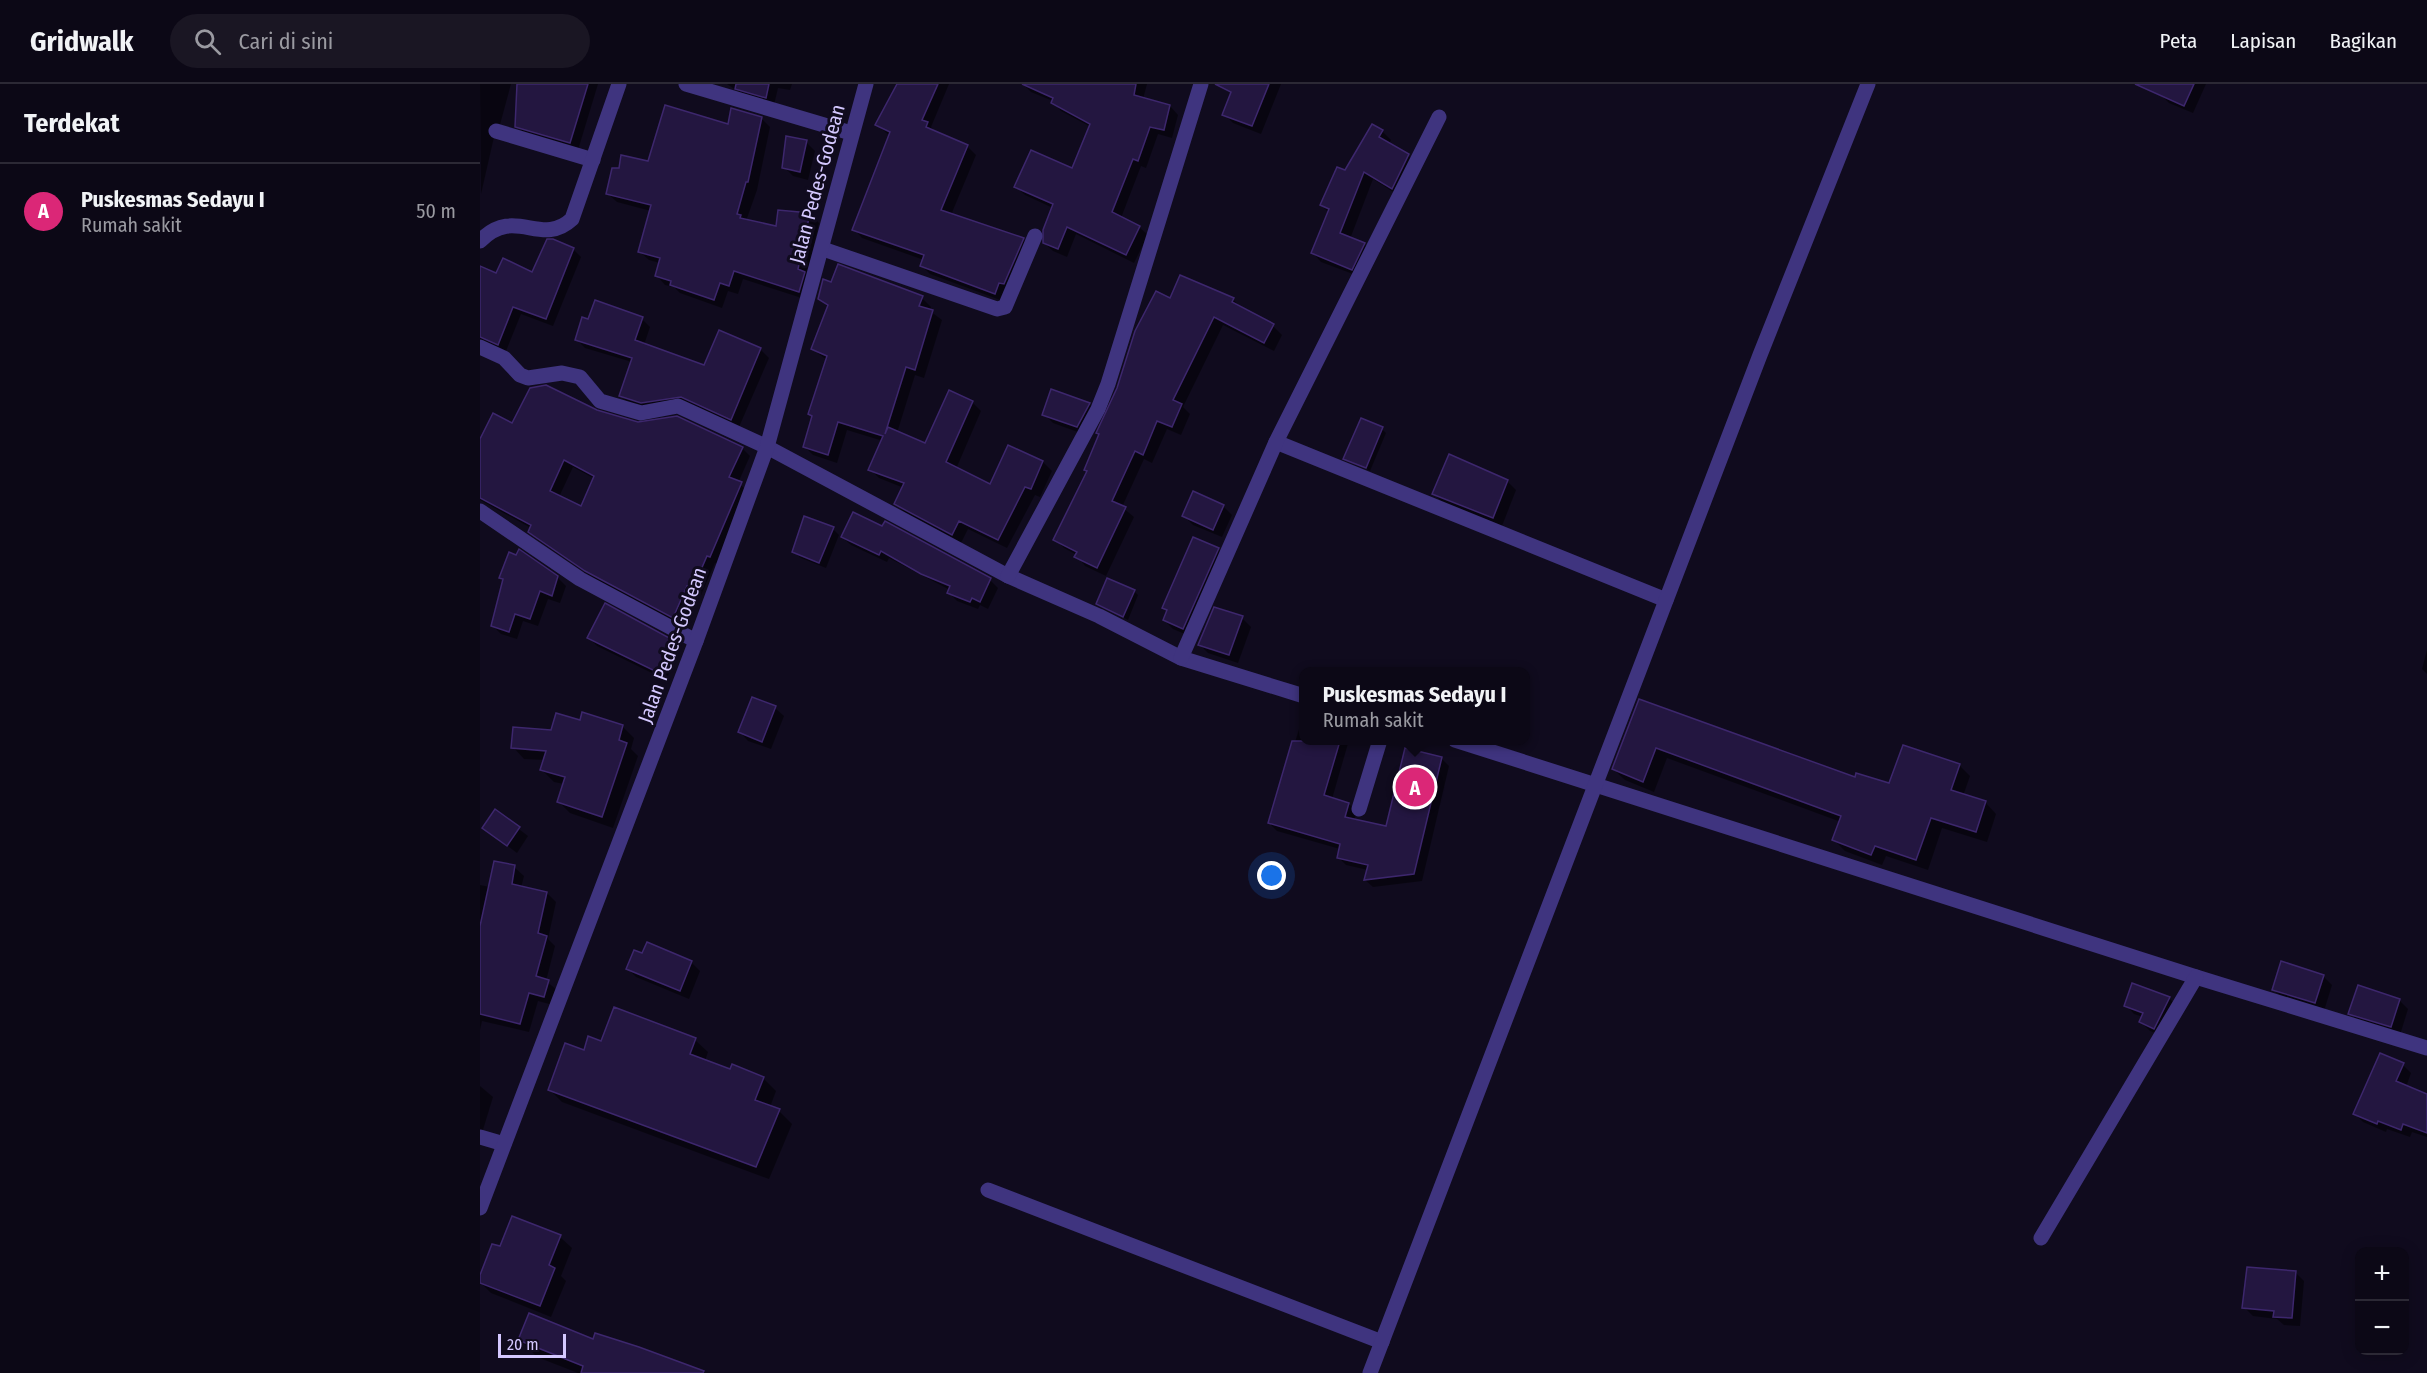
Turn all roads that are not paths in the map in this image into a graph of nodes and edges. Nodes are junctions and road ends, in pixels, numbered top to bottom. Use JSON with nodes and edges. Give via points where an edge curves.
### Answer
{"nodes":[{"id":1,"x":619,"y":84,"type":"edge"},
{"id":2,"x":686,"y":84,"type":"edge"},
{"id":3,"x":866,"y":84,"type":"edge"},
{"id":4,"x":1201,"y":84,"type":"edge"},
{"id":5,"x":1868,"y":84,"type":"edge"},
{"id":6,"x":1439,"y":117,"type":"dead end"},
{"id":7,"x":496,"y":131,"type":"dead end"},
{"id":8,"x":851,"y":133,"type":"junction"},
{"id":9,"x":593,"y":160,"type":"junction"},
{"id":10,"x":1035,"y":236,"type":"dead end"},
{"id":11,"x":481,"y":237,"type":"edge"},
{"id":12,"x":823,"y":249,"type":"junction"},
{"id":13,"x":480,"y":347,"type":"edge"},
{"id":14,"x":1276,"y":442,"type":"junction"},
{"id":15,"x":767,"y":447,"type":"junction"},
{"id":16,"x":480,"y":512,"type":"edge"},
{"id":17,"x":1008,"y":576,"type":"junction"},
{"id":18,"x":1666,"y":600,"type":"junction"},
{"id":19,"x":696,"y":641,"type":"junction"},
{"id":20,"x":1181,"y":658,"type":"junction"},
{"id":21,"x":1299,"y":694,"type":"edge"},
{"id":22,"x":1379,"y":745,"type":"edge"},
{"id":23,"x":1469,"y":745,"type":"edge"},
{"id":24,"x":1594,"y":786,"type":"junction"},
{"id":25,"x":1359,"y":809,"type":"dead end"},
{"id":26,"x":2196,"y":977,"type":"junction"},
{"id":27,"x":2427,"y":1048,"type":"edge"},
{"id":28,"x":480,"y":1137,"type":"edge"},
{"id":29,"x":504,"y":1144,"type":"junction"},
{"id":30,"x":988,"y":1190,"type":"dead end"},
{"id":31,"x":480,"y":1208,"type":"edge"},
{"id":32,"x":2041,"y":1238,"type":"dead end"},
{"id":33,"x":1382,"y":1342,"type":"junction"},
{"id":34,"x":1370,"y":1373,"type":"edge"}],
"edges":[{"from":1,"to":9,"type":"street"},
{"from":2,"to":8,"type":"street"},
{"from":3,"to":8,"type":"street","name":"Jalan Pedes-Godean"},
{"from":4,"to":17,"type":"street","via":[[1108,384]]},
{"from":5,"to":18,"type":"street"},
{"from":6,"to":14,"type":"street"},
{"from":7,"to":9,"type":"street"},
{"from":8,"to":12,"type":"street","name":"Jalan Pedes-Godean"},
{"from":9,"to":11,"type":"street","via":[[572,219],[563,228],[553,231],[507,224]]},
{"from":10,"to":12,"type":"street","via":[[1005,307],[997,309]]},
{"from":12,"to":15,"type":"street","name":"Jalan Pedes-Godean"},
{"from":13,"to":15,"type":"street","via":[[504,358],[528,378],[572,373],[600,401],[641,413],[678,406]]},
{"from":14,"to":18,"type":"street"},
{"from":14,"to":20,"type":"street"},
{"from":15,"to":17,"type":"street"},
{"from":15,"to":19,"type":"street","name":"Jalan Pedes-Godean"},
{"from":16,"to":19,"type":"street","via":[[580,579]]},
{"from":17,"to":20,"type":"street"},
{"from":18,"to":24,"type":"street"},
{"from":19,"to":29,"type":"street","name":"Jalan Pedes-Godean"},
{"from":20,"to":21,"type":"street"},
{"from":22,"to":25,"type":"street"},
{"from":23,"to":24,"type":"street"},
{"from":24,"to":26,"type":"street"},
{"from":24,"to":33,"type":"street"},
{"from":26,"to":27,"type":"street"},
{"from":26,"to":32,"type":"street"},
{"from":28,"to":29,"type":"street"},
{"from":29,"to":31,"type":"street","name":"Jalan Pedes-Godean"},
{"from":30,"to":33,"type":"street"},
{"from":33,"to":34,"type":"street"}]}
